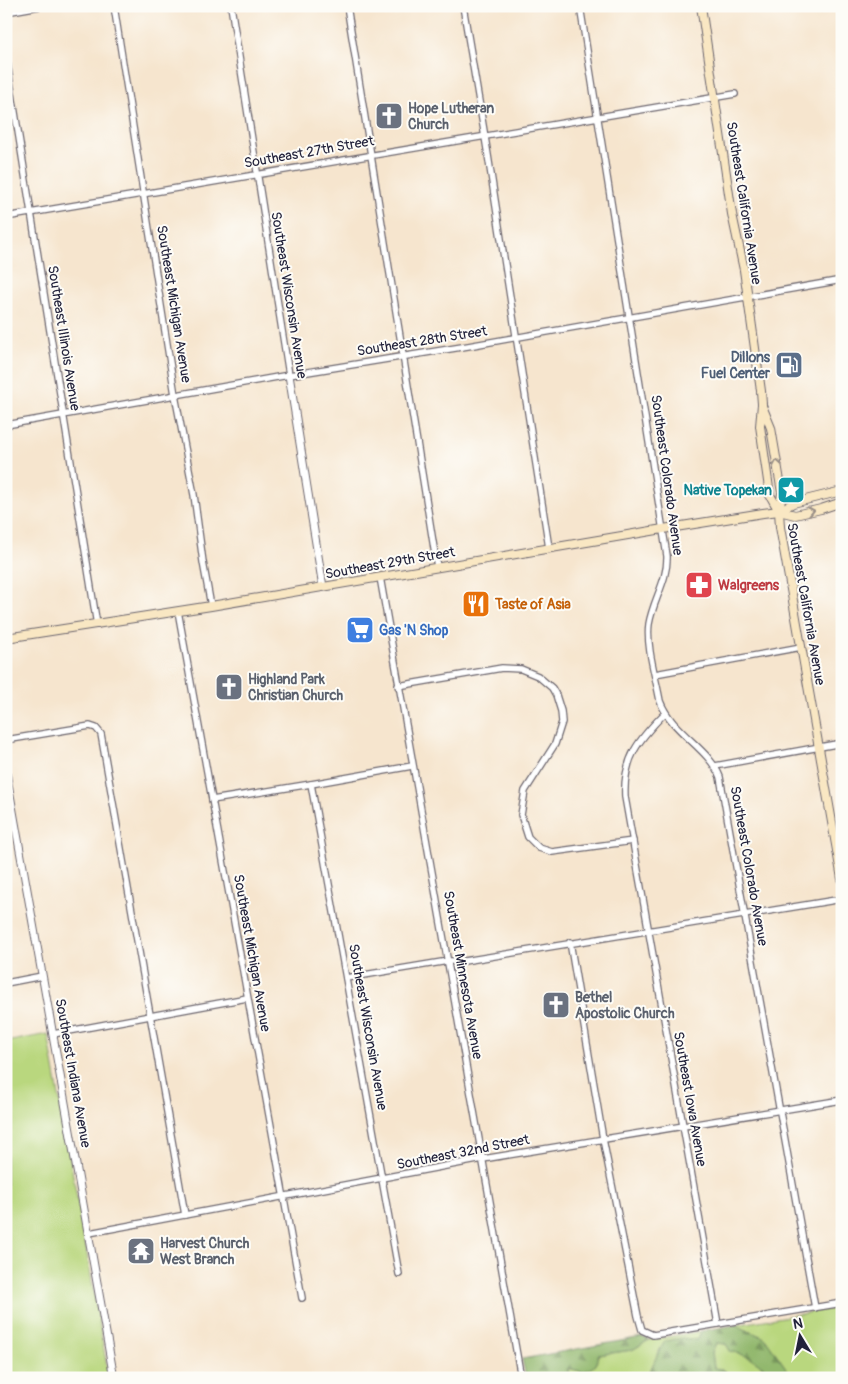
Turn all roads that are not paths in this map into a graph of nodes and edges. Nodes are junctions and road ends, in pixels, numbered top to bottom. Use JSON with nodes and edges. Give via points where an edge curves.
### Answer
{"nodes":[{"id":1,"x":40,"y":6,"type":"edge"},
{"id":2,"x":114,"y":6,"type":"edge"},
{"id":3,"x":231,"y":6,"type":"edge"},
{"id":4,"x":347,"y":6,"type":"edge"},
{"id":5,"x":463,"y":6,"type":"edge"},
{"id":6,"x":580,"y":6,"type":"edge"},
{"id":7,"x":702,"y":6,"type":"edge"},
{"id":8,"x":6,"y":12,"type":"edge"},
{"id":9,"x":6,"y":56,"type":"edge"},
{"id":10,"x":735,"y":94,"type":"dead end"},
{"id":11,"x":715,"y":97,"type":"junction"},
{"id":12,"x":598,"y":116,"type":"junction"},
{"id":13,"x":485,"y":135,"type":"junction"},
{"id":14,"x":370,"y":154,"type":"junction"},
{"id":15,"x":257,"y":174,"type":"junction"},
{"id":16,"x":145,"y":193,"type":"junction"},
{"id":17,"x":31,"y":212,"type":"junction"},
{"id":18,"x":6,"y":217,"type":"edge"},
{"id":19,"x":842,"y":280,"type":"edge"},
{"id":20,"x":747,"y":296,"type":"junction"},
{"id":21,"x":630,"y":318,"type":"junction"},
{"id":22,"x":516,"y":338,"type":"junction"},
{"id":23,"x":403,"y":357,"type":"junction"},
{"id":24,"x":289,"y":375,"type":"junction"},
{"id":25,"x":175,"y":395,"type":"junction"},
{"id":26,"x":762,"y":404,"type":"junction"},
{"id":27,"x":64,"y":414,"type":"junction"},
{"id":28,"x":6,"y":425,"type":"edge"},
{"id":29,"x":842,"y":491,"type":"edge"},
{"id":30,"x":842,"y":502,"type":"edge"},
{"id":31,"x":779,"y":511,"type":"junction"},
{"id":32,"x":663,"y":529,"type":"junction"},
{"id":33,"x":549,"y":548,"type":"junction"},
{"id":34,"x":437,"y":567,"type":"junction"},
{"id":35,"x":380,"y":577,"type":"junction"},
{"id":36,"x":323,"y":586,"type":"junction"},
{"id":37,"x":211,"y":606,"type":"junction"},
{"id":38,"x":178,"y":611,"type":"junction"},
{"id":39,"x":97,"y":625,"type":"junction"},
{"id":40,"x":6,"y":638,"type":"edge"},
{"id":41,"x":801,"y":647,"type":"junction"},
{"id":42,"x":655,"y":674,"type":"junction"},
{"id":43,"x":398,"y":686,"type":"junction"},
{"id":44,"x":665,"y":713,"type":"junction"},
{"id":45,"x":6,"y":740,"type":"edge"},
{"id":46,"x":842,"y":743,"type":"edge"},
{"id":47,"x":818,"y":747,"type":"junction"},
{"id":48,"x":412,"y":766,"type":"junction"},
{"id":49,"x":715,"y":766,"type":"junction"},
{"id":50,"x":6,"y":772,"type":"edge"},
{"id":51,"x":311,"y":784,"type":"junction"},
{"id":52,"x":212,"y":800,"type":"junction"},
{"id":53,"x":9,"y":801,"type":"edge"},
{"id":54,"x":632,"y":841,"type":"junction"},
{"id":55,"x":842,"y":879,"type":"edge"},
{"id":56,"x":842,"y":899,"type":"edge"},
{"id":57,"x":744,"y":914,"type":"junction"},
{"id":58,"x":648,"y":930,"type":"junction"},
{"id":59,"x":570,"y":942,"type":"junction"},
{"id":60,"x":448,"y":961,"type":"junction"},
{"id":61,"x":42,"y":976,"type":"junction"},
{"id":62,"x":346,"y":978,"type":"junction"},
{"id":63,"x":6,"y":983,"type":"edge"},
{"id":64,"x":247,"y":998,"type":"junction"},
{"id":65,"x":150,"y":1015,"type":"junction"},
{"id":66,"x":53,"y":1034,"type":"junction"},
{"id":67,"x":842,"y":1100,"type":"edge"},
{"id":68,"x":780,"y":1110,"type":"junction"},
{"id":69,"x":682,"y":1126,"type":"junction"},
{"id":70,"x":604,"y":1139,"type":"junction"},
{"id":71,"x":483,"y":1160,"type":"junction"},
{"id":72,"x":382,"y":1179,"type":"junction"},
{"id":73,"x":284,"y":1197,"type":"junction"},
{"id":74,"x":185,"y":1215,"type":"junction"},
{"id":75,"x":89,"y":1233,"type":"junction"},
{"id":76,"x":399,"y":1274,"type":"dead end"},
{"id":77,"x":302,"y":1298,"type":"dead end"},
{"id":78,"x":842,"y":1303,"type":"edge"},
{"id":79,"x":815,"y":1308,"type":"junction"},
{"id":80,"x":718,"y":1324,"type":"junction"},
{"id":81,"x":114,"y":1378,"type":"edge"},
{"id":82,"x":521,"y":1378,"type":"edge"}],
"edges":[{"from":1,"to":8,"type":"street"},
{"from":2,"to":16,"type":"street","name":"Southeast Michigan Avenue"},
{"from":3,"to":15,"type":"street","name":"Southeast Wisconsin Avenue"},
{"from":4,"to":14,"type":"street"},
{"from":5,"to":13,"type":"street"},
{"from":6,"to":12,"type":"street","name":"Southeast Colorado Avenue"},
{"from":7,"to":11,"type":"main road","name":"Southeast California Avenue"},
{"from":9,"to":17,"type":"street","name":"Southeast Illinois Avenue"},
{"from":10,"to":11,"type":"street","name":"Southeast 27th Street"},
{"from":11,"to":12,"type":"street","name":"Southeast 27th Street"},
{"from":11,"to":20,"type":"main road","name":"Southeast California Avenue"},
{"from":12,"to":13,"type":"street","name":"Southeast 27th Street"},
{"from":12,"to":21,"type":"street","name":"Southeast Colorado Avenue"},
{"from":13,"to":14,"type":"street","name":"Southeast 27th Street"},
{"from":13,"to":22,"type":"street"},
{"from":14,"to":15,"type":"street","name":"Southeast 27th Street"},
{"from":14,"to":23,"type":"street"},
{"from":15,"to":16,"type":"street","name":"Southeast 27th Street"},
{"from":15,"to":24,"type":"street","name":"Southeast Wisconsin Avenue"},
{"from":16,"to":17,"type":"street","name":"Southeast 27th Street"},
{"from":16,"to":25,"type":"street","name":"Southeast Michigan Avenue"},
{"from":17,"to":18,"type":"street","name":"Southeast 27th Street"},
{"from":17,"to":27,"type":"street","name":"Southeast Illinois Avenue"},
{"from":19,"to":20,"type":"street","name":"Southeast 28th Street"},
{"from":20,"to":21,"type":"street","name":"Southeast 28th Street"},
{"from":20,"to":26,"type":"main road","name":"Southeast California Avenue"},
{"from":21,"to":22,"type":"street","name":"Southeast 28th Street"},
{"from":21,"to":32,"type":"street","name":"Southeast Colorado Avenue"},
{"from":22,"to":23,"type":"street","name":"Southeast 28th Street"},
{"from":22,"to":33,"type":"street"},
{"from":23,"to":24,"type":"street","name":"Southeast 28th Street"},
{"from":23,"to":34,"type":"street"},
{"from":24,"to":25,"type":"street","name":"Southeast 28th Street"},
{"from":24,"to":36,"type":"street","name":"Southeast Wisconsin Avenue"},
{"from":25,"to":27,"type":"street","name":"Southeast 28th Street"},
{"from":25,"to":37,"type":"street","name":"Southeast Michigan Avenue"},
{"from":31,"to":26,"type":"main road","name":"Southeast California Avenue","one_way":true,"via":[[782,493],[771,428]]},
{"from":26,"to":31,"type":"main road","name":"Southeast California Avenue","via":[[760,426],[770,495]]},
{"from":27,"to":28,"type":"street","name":"Southeast 28th Street"},
{"from":27,"to":39,"type":"street","name":"Southeast Illinois Avenue"},
{"from":29,"to":31,"type":"main road","name":"Southeast 29th Street","via":[[793,503]]},
{"from":31,"to":30,"type":"main road","name":"Southeast 29th Street","one_way":true,"via":[[795,515]]},
{"from":31,"to":32,"type":"main road","name":"Southeast 29th Street"},
{"from":31,"to":41,"type":"main road","name":"Southeast California Avenue"},
{"from":32,"to":33,"type":"main road","name":"Southeast 29th Street"},
{"from":32,"to":42,"type":"street","name":"Southeast Colorado Avenue","via":[[666,571],[648,633]]},
{"from":33,"to":34,"type":"main road","name":"Southeast 29th Street"},
{"from":34,"to":35,"type":"main road","name":"Southeast 29th Street"},
{"from":35,"to":36,"type":"main road","name":"Southeast 29th Street"},
{"from":35,"to":43,"type":"street","name":"Southeast Minnesota Avenue"},
{"from":36,"to":37,"type":"main road","name":"Southeast 29th Street"},
{"from":37,"to":38,"type":"main road","name":"Southeast 29th Street"},
{"from":38,"to":39,"type":"main road","name":"Southeast 29th Street"},
{"from":38,"to":52,"type":"street","name":"Southeast Michigan Avenue"},
{"from":39,"to":40,"type":"main road","name":"Southeast 29th Street"},
{"from":41,"to":42,"type":"street"},
{"from":41,"to":47,"type":"main road","name":"Southeast California Avenue"},
{"from":42,"to":44,"type":"street","name":"Southeast Colorado Avenue"},
{"from":43,"to":48,"type":"street","name":"Southeast Minnesota Avenue"},
{"from":43,"to":54,"type":"street","via":[[502,668],[521,669],[538,676],[556,695],[562,722],[555,744],[525,791],[521,815],[528,837],[539,848],[552,852]]},
{"from":44,"to":49,"type":"street","name":"Southeast Colorado Avenue"},
{"from":44,"to":54,"type":"street","name":"Southeast Iowa Avenue","via":[[638,742],[628,763],[625,797]]},
{"from":45,"to":65,"type":"street","via":[[82,727],[96,728],[100,734]]},
{"from":46,"to":47,"type":"street"},
{"from":47,"to":49,"type":"street"},
{"from":47,"to":55,"type":"main road","name":"Southeast California Avenue"},
{"from":48,"to":51,"type":"street"},
{"from":48,"to":60,"type":"street","name":"Southeast Minnesota Avenue"},
{"from":49,"to":57,"type":"street","name":"Southeast Colorado Avenue","via":[[720,777]]},
{"from":50,"to":53,"type":"street","name":"Southeast Indiana Avenue"},
{"from":51,"to":52,"type":"street"},
{"from":51,"to":62,"type":"street","name":"Southeast Wisconsin Avenue"},
{"from":52,"to":64,"type":"street","name":"Southeast Michigan Avenue"},
{"from":53,"to":61,"type":"street","name":"Southeast Indiana Avenue"},
{"from":54,"to":58,"type":"street","name":"Southeast Iowa Avenue"},
{"from":56,"to":57,"type":"street"},
{"from":57,"to":58,"type":"street"},
{"from":57,"to":68,"type":"street","name":"Southeast Colorado Avenue"},
{"from":58,"to":59,"type":"street"},
{"from":58,"to":69,"type":"street","name":"Southeast Iowa Avenue"},
{"from":59,"to":60,"type":"street"},
{"from":59,"to":70,"type":"street"},
{"from":60,"to":62,"type":"street"},
{"from":60,"to":71,"type":"street","name":"Southeast Minnesota Avenue"},
{"from":61,"to":63,"type":"street"},
{"from":61,"to":66,"type":"street","name":"Southeast Indiana Avenue"},
{"from":62,"to":72,"type":"street","name":"Southeast Wisconsin Avenue"},
{"from":64,"to":65,"type":"street"},
{"from":64,"to":73,"type":"street","name":"Southeast Michigan Avenue"},
{"from":65,"to":66,"type":"street"},
{"from":65,"to":74,"type":"street"},
{"from":66,"to":75,"type":"street","name":"Southeast Indiana Avenue"},
{"from":67,"to":68,"type":"street","name":"Southeast 32nd Street"},
{"from":68,"to":69,"type":"street","name":"Southeast 32nd Street"},
{"from":68,"to":79,"type":"street","name":"Southeast Colorado Avenue"},
{"from":69,"to":70,"type":"street","name":"Southeast 32nd Street"},
{"from":69,"to":80,"type":"street","name":"Southeast Iowa Avenue"},
{"from":70,"to":71,"type":"street","name":"Southeast 32nd Street"},
{"from":70,"to":80,"type":"street","via":[[640,1326],[645,1333],[653,1335]]},
{"from":71,"to":72,"type":"street","name":"Southeast 32nd Street"},
{"from":71,"to":82,"type":"street","name":"Southeast Minnesota Avenue"},
{"from":72,"to":73,"type":"street","name":"Southeast 32nd Street"},
{"from":72,"to":76,"type":"street","name":"Southeast Wisconsin Avenue"},
{"from":73,"to":74,"type":"street","name":"Southeast 32nd Street"},
{"from":73,"to":77,"type":"street","name":"Southeast Michigan Avenue"},
{"from":74,"to":75,"type":"street","name":"Southeast 32nd Street"},
{"from":75,"to":81,"type":"street","name":"Southeast Indiana Avenue"},
{"from":78,"to":79,"type":"street"},
{"from":79,"to":80,"type":"street"}]}
